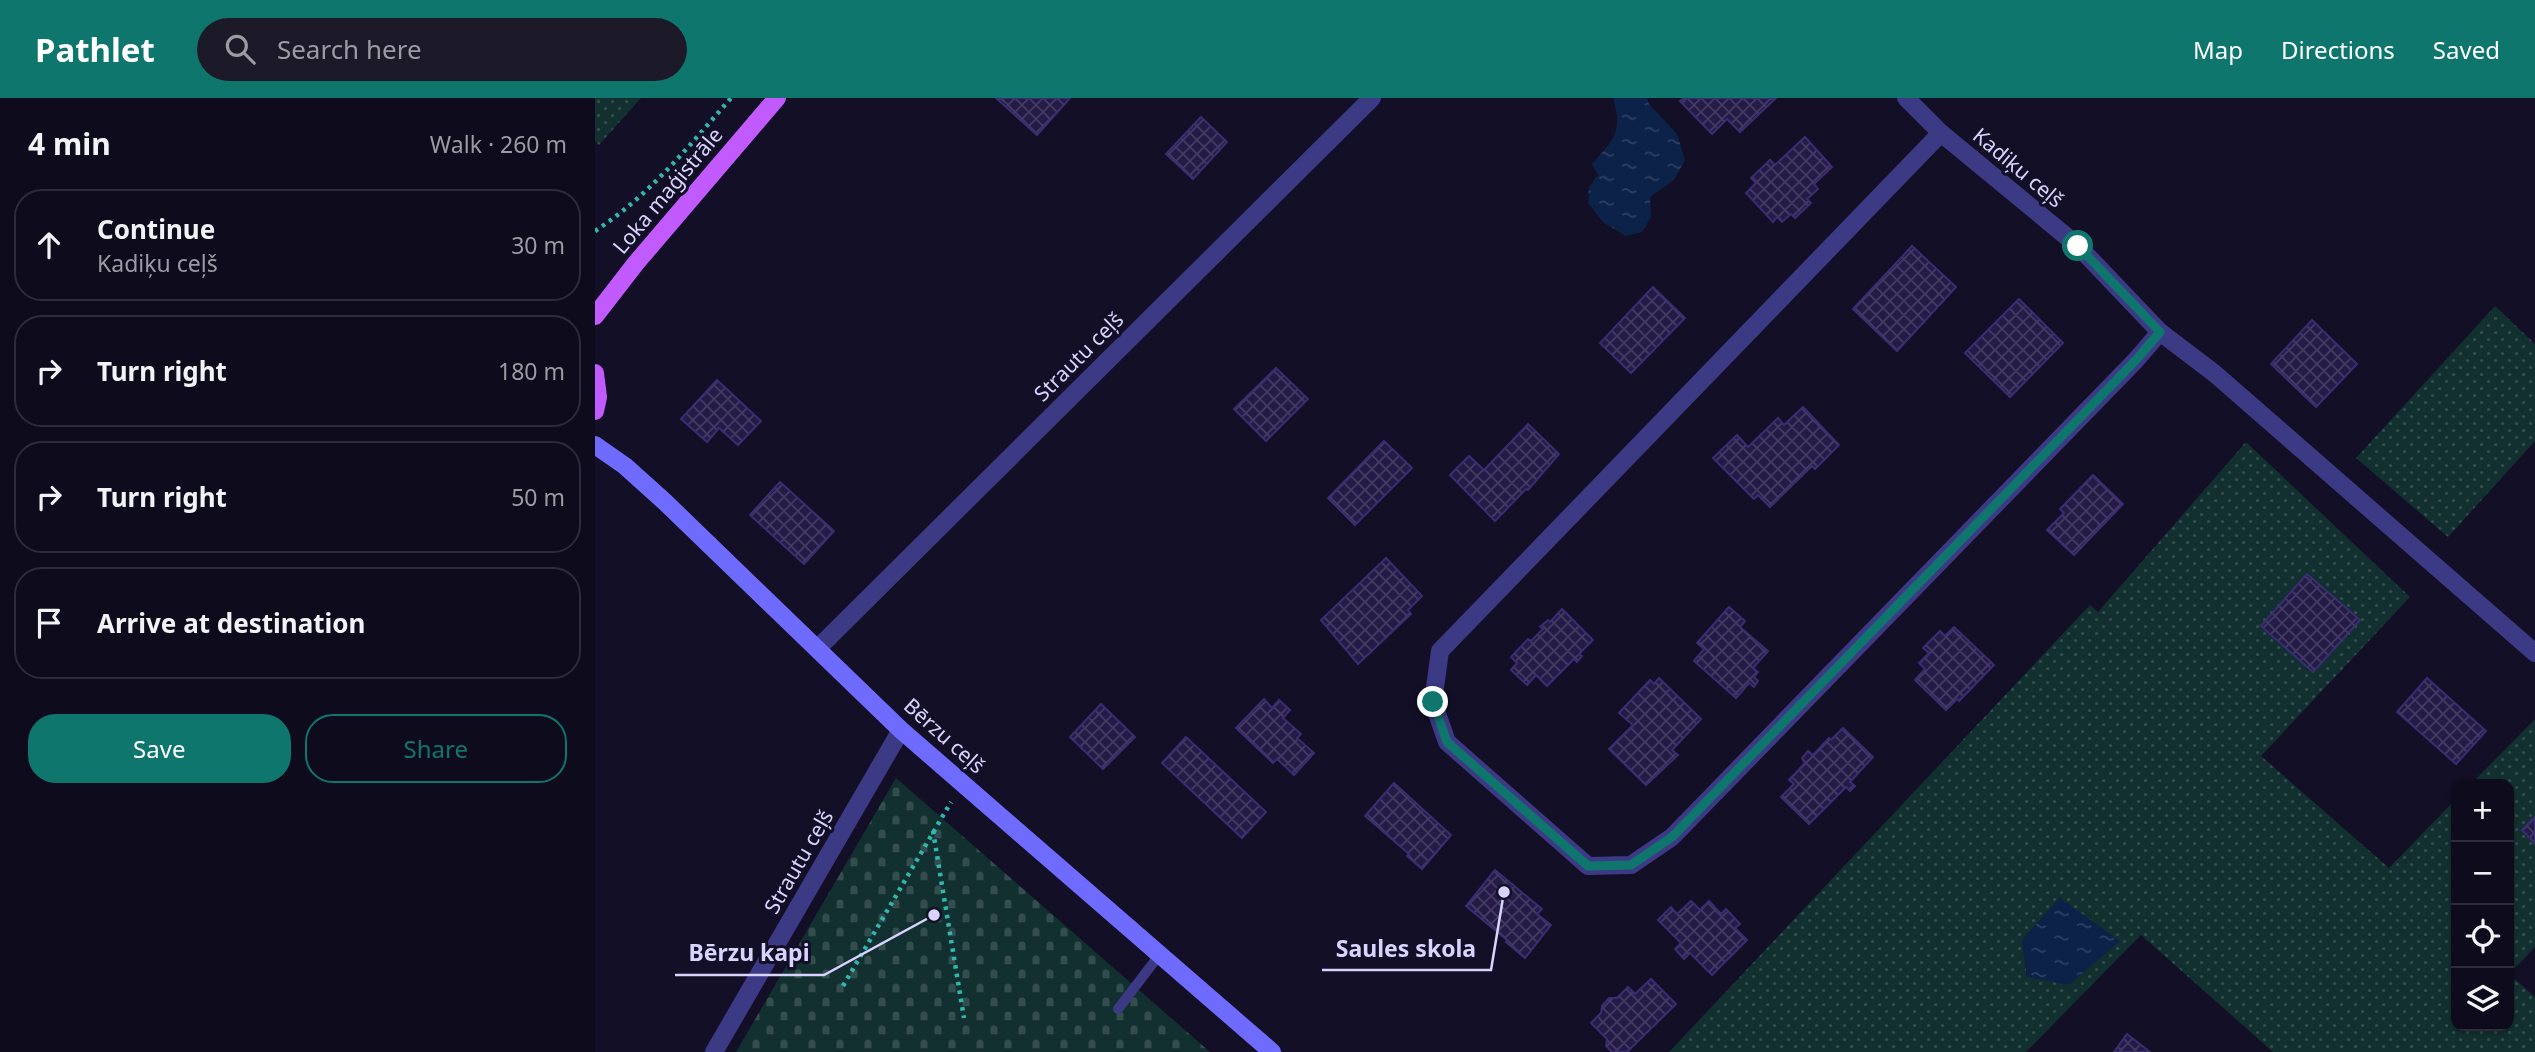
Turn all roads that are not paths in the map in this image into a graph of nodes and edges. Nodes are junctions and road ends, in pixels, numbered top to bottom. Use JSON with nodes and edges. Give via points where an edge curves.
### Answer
{"nodes":[{"id":1,"x":777,"y":98,"type":"edge"},
{"id":2,"x":1372,"y":98,"type":"edge"},
{"id":3,"x":1906,"y":98,"type":"edge"},
{"id":4,"x":1941,"y":133,"type":"junction"},
{"id":5,"x":595,"y":316,"type":"edge"},
{"id":6,"x":2160,"y":332,"type":"junction"},
{"id":7,"x":595,"y":373,"type":"edge"},
{"id":8,"x":595,"y":411,"type":"edge"},
{"id":9,"x":595,"y":444,"type":"edge"},
{"id":10,"x":818,"y":648,"type":"junction"},
{"id":11,"x":2535,"y":653,"type":"edge"},
{"id":12,"x":901,"y":730,"type":"junction"},
{"id":13,"x":1160,"y":954,"type":"junction"},
{"id":14,"x":1118,"y":1009,"type":"dead end"},
{"id":15,"x":714,"y":1052,"type":"edge"},
{"id":16,"x":1272,"y":1052,"type":"edge"}],
"edges":[{"from":1,"to":5,"type":"main road","name":"Loka maģistrāle"},
{"from":2,"to":10,"type":"street","name":"Strautu ceļš"},
{"from":3,"to":4,"type":"street","name":"Kadiķu ceļš"},
{"from":4,"to":6,"type":"street","name":"Kadiķu ceļš","via":[[2078,246]]},
{"from":4,"to":6,"type":"street","via":[[1440,650],[1433,702],[1447,742],[1588,866],[1631,865],[1672,837]]},
{"from":6,"to":11,"type":"street","name":"Kadiķu ceļš"},
{"from":7,"to":8,"type":"main road"},
{"from":9,"to":10,"type":"street","name":"Bērzu ceļš","via":[[665,502]]},
{"from":10,"to":12,"type":"street","name":"Bērzu ceļš"},
{"from":12,"to":13,"type":"street","name":"Bērzu ceļš"},
{"from":12,"to":15,"type":"street","name":"Strautu ceļš"},
{"from":13,"to":14,"type":"lane"},
{"from":13,"to":16,"type":"street","name":"Bērzu ceļš"}]}
